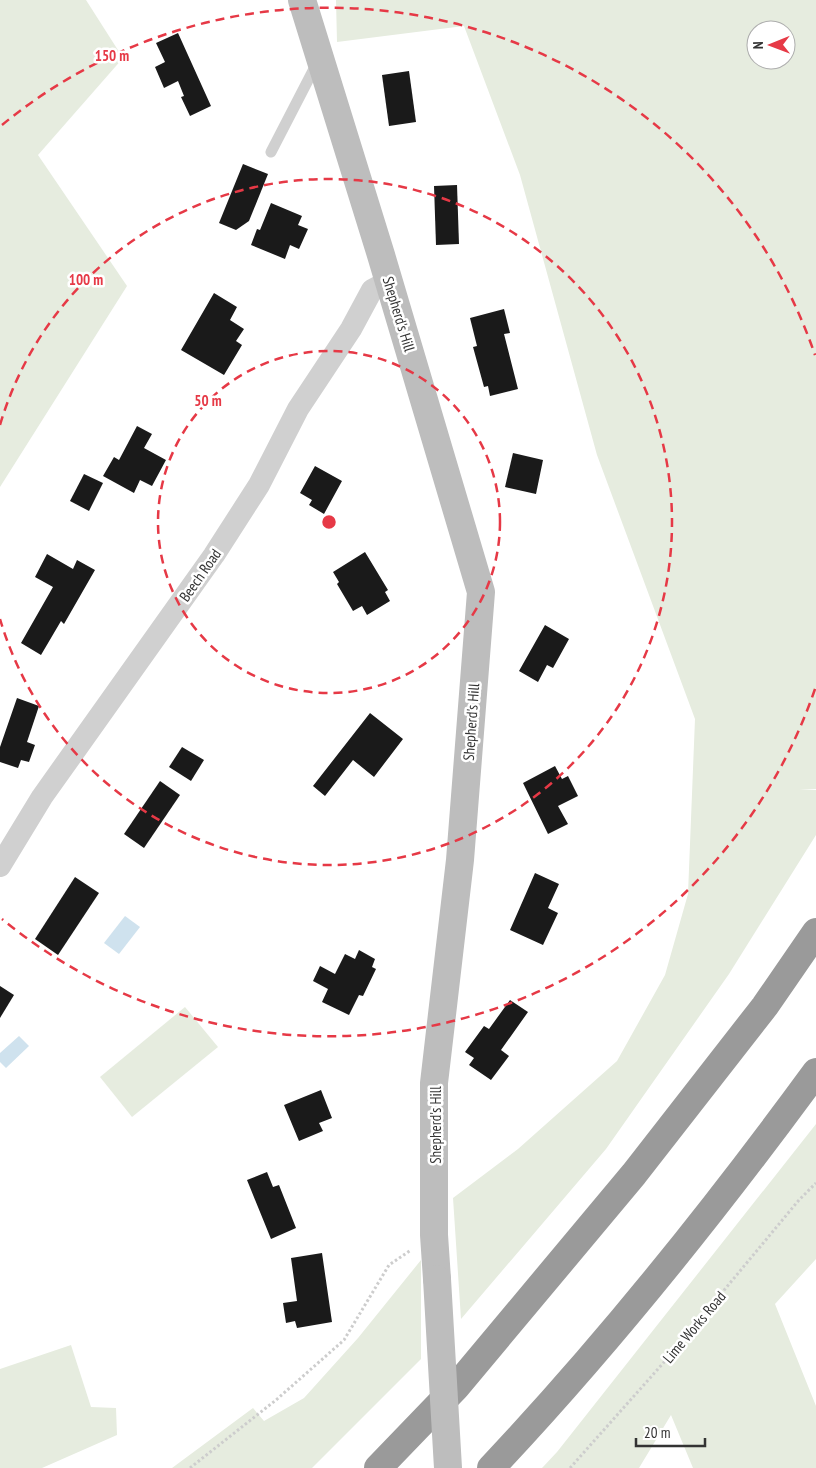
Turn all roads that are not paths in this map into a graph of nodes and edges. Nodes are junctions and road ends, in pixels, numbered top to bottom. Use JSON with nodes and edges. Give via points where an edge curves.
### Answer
{"nodes":[{"id":1,"x":302,"y":0,"type":"edge"},
{"id":2,"x":320,"y":58,"type":"junction"},
{"id":3,"x":271,"y":152,"type":"dead end"},
{"id":4,"x":389,"y":281,"type":"junction"},
{"id":5,"x":0,"y":866,"type":"edge"},
{"id":6,"x":816,"y":932,"type":"edge"},
{"id":7,"x":816,"y":1072,"type":"edge"},
{"id":8,"x":378,"y":1468,"type":"edge"},
{"id":9,"x":448,"y":1468,"type":"edge"},
{"id":10,"x":490,"y":1468,"type":"edge"}],
"edges":[{"from":1,"to":2,"type":"main road","name":"Shepherd's Hill"},
{"from":2,"to":3,"type":"lane"},
{"from":2,"to":4,"type":"main road","name":"Shepherd's Hill"},
{"from":4,"to":5,"type":"street","name":"Beech Road","via":[[372,290],[351,329],[298,409],[259,486],[214,555],[42,797]]},
{"from":4,"to":9,"type":"main road","name":"Shepherd's Hill","bridge":true,"via":[[481,592],[460,860],[434,1083],[434,1235]]},
{"from":6,"to":8,"type":"highway","via":[[765,1006],[634,1174],[456,1387]]},
{"from":7,"to":10,"type":"highway","via":[[704,1220],[636,1303]]}]}
